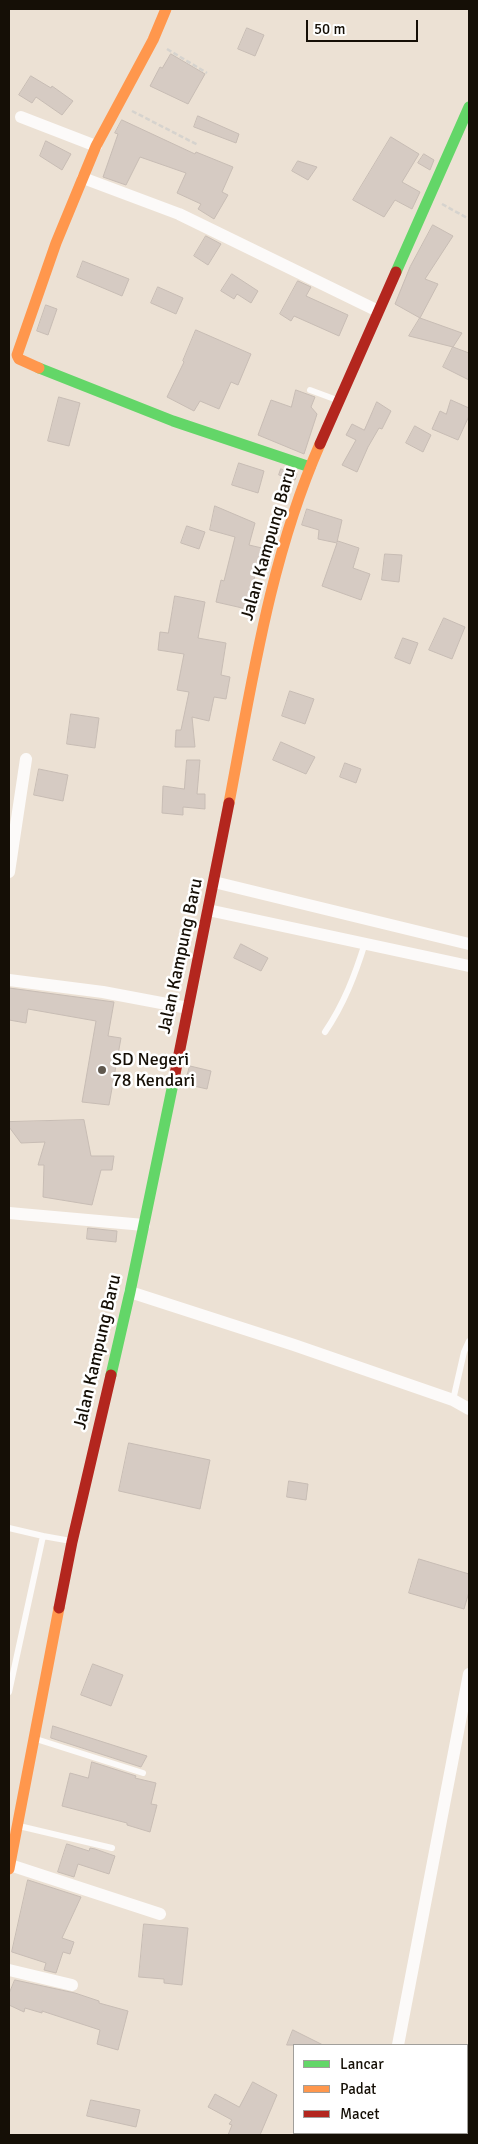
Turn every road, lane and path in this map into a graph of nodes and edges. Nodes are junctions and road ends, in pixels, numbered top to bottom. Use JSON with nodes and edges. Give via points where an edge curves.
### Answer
{"nodes":[{"id":1,"x":166,"y":9,"type":"edge"},
{"id":2,"x":153,"y":40,"type":"junction"},
{"id":3,"x":207,"y":73,"type":"dead end"},
{"id":4,"x":117,"y":103,"type":"junction"},
{"id":5,"x":469,"y":108,"type":"edge"},
{"id":6,"x":21,"y":117,"type":"dead end"},
{"id":7,"x":198,"y":145,"type":"dead end"},
{"id":8,"x":96,"y":146,"type":"junction"},
{"id":9,"x":83,"y":178,"type":"junction"},
{"id":10,"x":430,"y":197,"type":"junction"},
{"id":11,"x":469,"y":220,"type":"edge"},
{"id":12,"x":378,"y":311,"type":"junction"},
{"id":13,"x":13,"y":356,"type":"edge"},
{"id":14,"x":310,"y":390,"type":"dead end"},
{"id":15,"x":339,"y":401,"type":"junction"},
{"id":16,"x":310,"y":467,"type":"junction"},
{"id":17,"x":26,"y":759,"type":"dead end"},
{"id":18,"x":9,"y":872,"type":"edge"},
{"id":19,"x":214,"y":882,"type":"junction"},
{"id":20,"x":208,"y":910,"type":"junction"},
{"id":21,"x":365,"y":943,"type":"junction"},
{"id":22,"x":469,"y":944,"type":"edge"},
{"id":23,"x":469,"y":966,"type":"edge"},
{"id":24,"x":9,"y":980,"type":"edge"},
{"id":25,"x":188,"y":1008,"type":"junction"},
{"id":26,"x":325,"y":1032,"type":"dead end"},
{"id":27,"x":9,"y":1213,"type":"edge"},
{"id":28,"x":144,"y":1225,"type":"junction"},
{"id":29,"x":130,"y":1292,"type":"junction"},
{"id":30,"x":469,"y":1342,"type":"edge"},
{"id":31,"x":453,"y":1400,"type":"junction"},
{"id":32,"x":469,"y":1409,"type":"edge"},
{"id":33,"x":9,"y":1528,"type":"edge"},
{"id":34,"x":43,"y":1536,"type":"junction"},
{"id":35,"x":72,"y":1542,"type":"junction"},
{"id":36,"x":469,"y":1674,"type":"edge"},
{"id":37,"x":9,"y":1692,"type":"edge"},
{"id":38,"x":34,"y":1739,"type":"junction"},
{"id":39,"x":144,"y":1773,"type":"dead end"},
{"id":40,"x":17,"y":1826,"type":"junction"},
{"id":41,"x":112,"y":1848,"type":"dead end"},
{"id":42,"x":9,"y":1867,"type":"edge"},
{"id":43,"x":160,"y":1914,"type":"dead end"},
{"id":44,"x":9,"y":1970,"type":"edge"},
{"id":45,"x":72,"y":1985,"type":"dead end"},
{"id":46,"x":398,"y":2044,"type":"edge"}],
"edges":[{"from":1,"to":2,"type":"street"},
{"from":2,"to":3,"type":"path"},
{"from":2,"to":4,"type":"street"},
{"from":4,"to":7,"type":"path"},
{"from":4,"to":8,"type":"street"},
{"from":5,"to":10,"type":"street","name":"Jalan Kampung Baru"},
{"from":6,"to":8,"type":"street"},
{"from":8,"to":9,"type":"street"},
{"from":9,"to":12,"type":"street","via":[[179,214]]},
{"from":9,"to":13,"type":"street"},
{"from":10,"to":11,"type":"path"},
{"from":10,"to":12,"type":"street","name":"Jalan Kampung Baru"},
{"from":12,"to":15,"type":"street","name":"Jalan Kampung Baru"},
{"from":13,"to":16,"type":"street","via":[[173,421]]},
{"from":14,"to":15,"type":"lane"},
{"from":15,"to":16,"type":"street","name":"Jalan Kampung Baru"},
{"from":16,"to":19,"type":"street","name":"Jalan Kampung Baru","via":[[264,615]]},
{"from":17,"to":18,"type":"street"},
{"from":19,"to":20,"type":"street","name":"Jalan Kampung Baru"},
{"from":19,"to":22,"type":"street"},
{"from":20,"to":21,"type":"street"},
{"from":20,"to":25,"type":"street","name":"Jalan Kampung Baru"},
{"from":21,"to":23,"type":"street"},
{"from":21,"to":26,"type":"lane","via":[[355,977]]},
{"from":24,"to":25,"type":"street","via":[[103,992]]},
{"from":25,"to":28,"type":"street","name":"Jalan Kampung Baru"},
{"from":27,"to":28,"type":"street"},
{"from":28,"to":29,"type":"street","name":"Jalan Kampung Baru"},
{"from":29,"to":31,"type":"street"},
{"from":29,"to":35,"type":"street","name":"Jalan Kampung Baru"},
{"from":30,"to":31,"type":"lane"},
{"from":31,"to":32,"type":"street"},
{"from":33,"to":34,"type":"lane"},
{"from":34,"to":35,"type":"lane"},
{"from":34,"to":37,"type":"lane"},
{"from":35,"to":38,"type":"street","name":"Jalan Kampung Baru"},
{"from":36,"to":46,"type":"street"},
{"from":38,"to":39,"type":"lane"},
{"from":38,"to":40,"type":"street","name":"Jalan Kampung Baru"},
{"from":40,"to":41,"type":"lane"},
{"from":40,"to":42,"type":"street","name":"Jalan Kampung Baru"},
{"from":42,"to":43,"type":"street"},
{"from":44,"to":45,"type":"street"}]}
